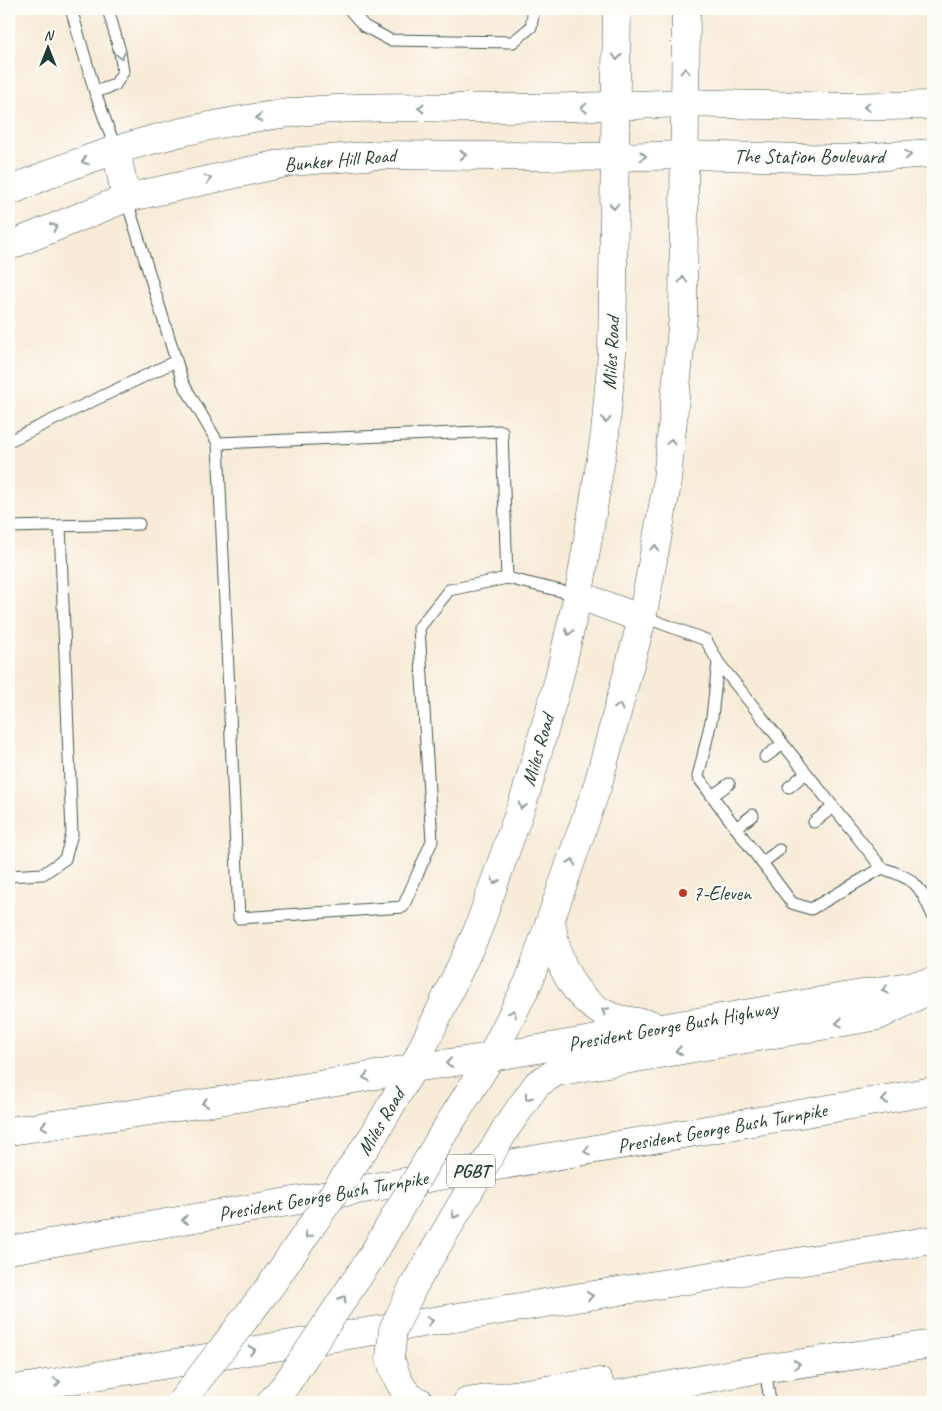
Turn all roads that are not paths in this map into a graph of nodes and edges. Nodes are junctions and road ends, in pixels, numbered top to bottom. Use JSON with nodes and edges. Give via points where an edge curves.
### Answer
{"nodes":[{"id":1,"x":71,"y":9,"type":"edge"},
{"id":2,"x":108,"y":9,"type":"edge"},
{"id":3,"x":350,"y":9,"type":"edge"},
{"id":4,"x":534,"y":9,"type":"edge"},
{"id":5,"x":617,"y":9,"type":"edge"},
{"id":6,"x":686,"y":9,"type":"edge"},
{"id":7,"x":95,"y":92,"type":"junction"},
{"id":8,"x":685,"y":103,"type":"junction"},
{"id":9,"x":933,"y":105,"type":"edge"},
{"id":10,"x":615,"y":106,"type":"junction"},
{"id":11,"x":116,"y":150,"type":"junction"},
{"id":12,"x":933,"y":153,"type":"edge"},
{"id":13,"x":685,"y":155,"type":"junction"},
{"id":14,"x":614,"y":157,"type":"junction"},
{"id":15,"x":9,"y":192,"type":"edge"},
{"id":16,"x":126,"y":198,"type":"junction"},
{"id":17,"x":9,"y":246,"type":"edge"},
{"id":18,"x":176,"y":361,"type":"junction"},
{"id":19,"x":9,"y":441,"type":"edge"},
{"id":20,"x":218,"y":443,"type":"junction"},
{"id":21,"x":139,"y":524,"type":"dead end"},
{"id":22,"x":60,"y":526,"type":"junction"},
{"id":23,"x":9,"y":527,"type":"edge"},
{"id":24,"x":507,"y":578,"type":"junction"},
{"id":25,"x":578,"y":595,"type":"junction"},
{"id":26,"x":642,"y":617,"type":"junction"},
{"id":27,"x":718,"y":662,"type":"junction"},
{"id":28,"x":783,"y":744,"type":"junction"},
{"id":29,"x":765,"y":757,"type":"dead end"},
{"id":30,"x":806,"y":773,"type":"junction"},
{"id":31,"x":729,"y":784,"type":"dead end"},
{"id":32,"x":789,"y":787,"type":"dead end"},
{"id":33,"x":712,"y":796,"type":"junction"},
{"id":34,"x":833,"y":807,"type":"junction"},
{"id":35,"x":752,"y":815,"type":"dead end"},
{"id":36,"x":814,"y":822,"type":"dead end"},
{"id":37,"x":736,"y":828,"type":"junction"},
{"id":38,"x":779,"y":850,"type":"dead end"},
{"id":39,"x":762,"y":863,"type":"junction"},
{"id":40,"x":882,"y":868,"type":"junction"},
{"id":41,"x":9,"y":876,"type":"edge"},
{"id":42,"x":933,"y":916,"type":"edge"},
{"id":43,"x":552,"y":920,"type":"junction"},
{"id":44,"x":933,"y":982,"type":"edge"},
{"id":45,"x":933,"y":988,"type":"edge"},
{"id":46,"x":669,"y":1027,"type":"junction"},
{"id":47,"x":491,"y":1057,"type":"junction"},
{"id":48,"x":413,"y":1068,"type":"junction"},
{"id":49,"x":933,"y":1091,"type":"edge"},
{"id":50,"x":9,"y":1131,"type":"edge"},
{"id":51,"x":933,"y":1240,"type":"edge"},
{"id":52,"x":9,"y":1250,"type":"edge"},
{"id":53,"x":933,"y":1344,"type":"edge"},
{"id":54,"x":757,"y":1370,"type":"junction"},
{"id":55,"x":9,"y":1390,"type":"edge"},
{"id":56,"x":279,"y":1392,"type":"edge"},
{"id":57,"x":181,"y":1402,"type":"edge"},
{"id":58,"x":420,"y":1402,"type":"edge"},
{"id":59,"x":466,"y":1402,"type":"edge"},
{"id":60,"x":575,"y":1402,"type":"edge"},
{"id":61,"x":770,"y":1402,"type":"edge"}],
"edges":[{"from":1,"to":7,"type":"lane"},
{"from":2,"to":7,"type":"lane","one_way":true,"via":[[124,72],[115,85]]},
{"from":3,"to":4,"type":"lane","via":[[364,26],[390,40],[514,42],[531,27]]},
{"from":5,"to":10,"type":"main road","name":"Miles Road","one_way":true},
{"from":8,"to":6,"type":"main road","one_way":true},
{"from":7,"to":11,"type":"lane"},
{"from":9,"to":8,"type":"main road","one_way":true,"via":[[837,108]]},
{"from":8,"to":10,"type":"main road"},
{"from":8,"to":13,"type":"main road"},
{"from":10,"to":11,"type":"main road","one_way":true,"via":[[308,111],[241,120]]},
{"from":10,"to":14,"type":"main road","name":"Miles Road"},
{"from":11,"to":15,"type":"main road","one_way":true},
{"from":11,"to":16,"type":"main road"},
{"from":13,"to":12,"type":"main road","name":"The Station Boulevard","one_way":true,"via":[[842,159]]},
{"from":14,"to":13,"type":"main road","name":"Bunker Hill Road","one_way":true},
{"from":26,"to":13,"type":"main road","one_way":true,"via":[[666,490],[683,317]]},
{"from":16,"to":14,"type":"main road","name":"Bunker Hill Road","one_way":true,"via":[[290,162],[379,155]]},
{"from":14,"to":25,"type":"main road","name":"Miles Road","one_way":true,"via":[[612,353],[604,443]]},
{"from":17,"to":16,"type":"main road","name":"Bunker Hill Road","one_way":true},
{"from":16,"to":18,"type":"lane"},
{"from":18,"to":19,"type":"lane"},
{"from":18,"to":20,"type":"lane","via":[[183,383]]},
{"from":20,"to":24,"type":"lane","via":[[502,431]]},
{"from":20,"to":24,"type":"lane","via":[[239,918],[403,907],[432,842],[419,628],[449,590]]},
{"from":21,"to":22,"type":"lane"},
{"from":22,"to":23,"type":"lane"},
{"from":22,"to":41,"type":"lane","via":[[72,834],[65,858],[43,874]]},
{"from":24,"to":25,"type":"lane"},
{"from":25,"to":26,"type":"main road"},
{"from":25,"to":48,"type":"main road","name":"Miles Road","one_way":true,"via":[[558,682],[526,793],[477,932]]},
{"from":26,"to":27,"type":"lane","via":[[706,640]]},
{"from":43,"to":26,"type":"main road","one_way":true,"via":[[598,784]]},
{"from":27,"to":28,"type":"lane"},
{"from":27,"to":33,"type":"lane","via":[[712,717],[698,777]]},
{"from":28,"to":29,"type":"lane"},
{"from":28,"to":30,"type":"lane"},
{"from":30,"to":32,"type":"lane"},
{"from":30,"to":34,"type":"lane"},
{"from":31,"to":33,"type":"lane"},
{"from":33,"to":37,"type":"lane"},
{"from":34,"to":36,"type":"lane"},
{"from":34,"to":40,"type":"lane"},
{"from":35,"to":37,"type":"lane"},
{"from":37,"to":39,"type":"lane"},
{"from":38,"to":39,"type":"lane"},
{"from":39,"to":40,"type":"lane","via":[[792,903],[811,909]]},
{"from":40,"to":42,"type":"lane","via":[[920,887]]},
{"from":46,"to":43,"type":"main road","one_way":true,"via":[[618,1018],[588,1002],[565,975],[554,946]]},
{"from":47,"to":43,"type":"main road","one_way":true,"via":[[529,981]]},
{"from":44,"to":46,"type":"main road","name":"President George Bush Highway","one_way":true},
{"from":45,"to":58,"type":"main road","one_way":true,"bridge":true,"via":[[878,1016],[556,1072],[537,1084],[506,1128],[413,1287],[393,1330],[390,1358],[397,1378],[412,1400]]},
{"from":46,"to":47,"type":"main road","name":"President George Bush Highway"},
{"from":47,"to":48,"type":"main road","name":"President George Bush Highway","one_way":true},
{"from":56,"to":47,"type":"main road","one_way":true,"bridge":true,"via":[[372,1256]]},
{"from":48,"to":50,"type":"main road","name":"President George Bush Highway","one_way":true,"via":[[197,1105]]},
{"from":48,"to":57,"type":"main road","name":"Miles Road","one_way":true,"bridge":true,"via":[[374,1136],[272,1285]]},
{"from":49,"to":52,"type":"main road","name":"President George Bush Turnpike","number":"PGBT","one_way":true},
{"from":55,"to":51,"type":"main road","one_way":true},
{"from":54,"to":53,"type":"main road","one_way":true},
{"from":54,"to":59,"type":"main road","via":[[680,1370]]},
{"from":54,"to":60,"type":"main road"},
{"from":54,"to":61,"type":"lane"}]}
